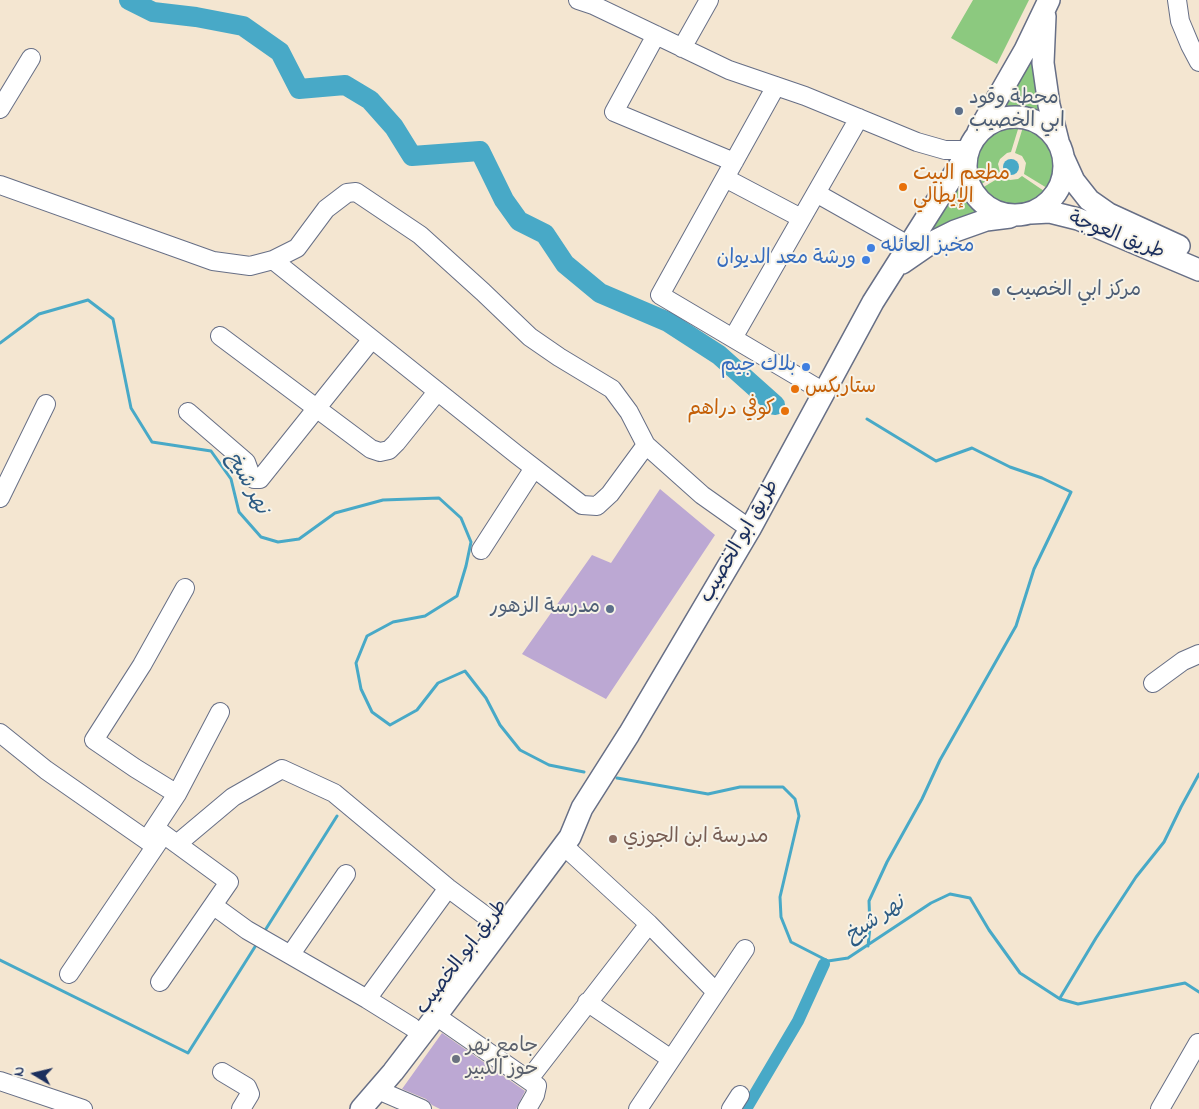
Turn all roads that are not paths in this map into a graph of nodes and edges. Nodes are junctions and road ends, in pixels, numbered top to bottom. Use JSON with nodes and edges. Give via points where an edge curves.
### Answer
{"nodes":[{"id":1,"x":578,"y":0,"type":"edge"},
{"id":2,"x":709,"y":0,"type":"edge"},
{"id":3,"x":1177,"y":0,"type":"edge"},
{"id":4,"x":1047,"y":5,"type":"edge"},
{"id":5,"x":656,"y":35,"type":"junction"},
{"id":6,"x":682,"y":48,"type":"junction"},
{"id":7,"x":31,"y":58,"type":"dead end"},
{"id":8,"x":1199,"y":62,"type":"edge"},
{"id":9,"x":776,"y":86,"type":"junction"},
{"id":10,"x":0,"y":109,"type":"edge"},
{"id":11,"x":859,"y":118,"type":"junction"},
{"id":12,"x":970,"y":148,"type":"junction"},
{"id":13,"x":1062,"y":153,"type":"junction"},
{"id":14,"x":734,"y":162,"type":"junction"},
{"id":15,"x":725,"y":178,"type":"junction"},
{"id":16,"x":0,"y":185,"type":"edge"},
{"id":17,"x":816,"y":193,"type":"junction"},
{"id":18,"x":1024,"y":214,"type":"junction"},
{"id":19,"x":801,"y":218,"type":"junction"},
{"id":20,"x":908,"y":245,"type":"junction"},
{"id":21,"x":1199,"y":254,"type":"edge"},
{"id":22,"x":273,"y":260,"type":"junction"},
{"id":23,"x":892,"y":270,"type":"junction"},
{"id":24,"x":1199,"y":270,"type":"edge"},
{"id":25,"x":220,"y":336,"type":"dead end"},
{"id":26,"x":733,"y":338,"type":"junction"},
{"id":27,"x":372,"y":339,"type":"junction"},
{"id":28,"x":437,"y":392,"type":"junction"},
{"id":29,"x":824,"y":392,"type":"junction"},
{"id":30,"x":46,"y":404,"type":"dead end"},
{"id":31,"x":317,"y":408,"type":"junction"},
{"id":32,"x":188,"y":412,"type":"dead end"},
{"id":33,"x":646,"y":445,"type":"junction"},
{"id":34,"x":534,"y":468,"type":"junction"},
{"id":35,"x":0,"y":498,"type":"edge"},
{"id":36,"x":750,"y":529,"type":"junction"},
{"id":37,"x":481,"y":550,"type":"dead end"},
{"id":38,"x":185,"y":588,"type":"dead end"},
{"id":39,"x":1199,"y":654,"type":"edge"},
{"id":40,"x":1153,"y":683,"type":"dead end"},
{"id":41,"x":220,"y":712,"type":"dead end"},
{"id":42,"x":0,"y":733,"type":"edge"},
{"id":43,"x":177,"y":794,"type":"junction"},
{"id":44,"x":582,"y":808,"type":"junction"},
{"id":45,"x":159,"y":838,"type":"junction"},
{"id":46,"x":564,"y":846,"type":"junction"},
{"id":47,"x":346,"y":874,"type":"dead end"},
{"id":48,"x":448,"y":888,"type":"junction"},
{"id":49,"x":214,"y":906,"type":"junction"},
{"id":50,"x":492,"y":920,"type":"junction"},
{"id":51,"x":648,"y":924,"type":"junction"},
{"id":52,"x":745,"y":949,"type":"dead end"},
{"id":53,"x":291,"y":954,"type":"junction"},
{"id":54,"x":69,"y":974,"type":"dead end"},
{"id":55,"x":160,"y":982,"type":"dead end"},
{"id":56,"x":716,"y":992,"type":"junction"},
{"id":57,"x":367,"y":999,"type":"junction"},
{"id":58,"x":587,"y":1002,"type":"junction"},
{"id":59,"x":436,"y":1016,"type":"junction"},
{"id":60,"x":412,"y":1027,"type":"junction"},
{"id":61,"x":1198,"y":1043,"type":"edge"},
{"id":62,"x":671,"y":1059,"type":"junction"},
{"id":63,"x":222,"y":1072,"type":"dead end"},
{"id":64,"x":528,"y":1078,"type":"junction"},
{"id":65,"x":0,"y":1081,"type":"edge"},
{"id":66,"x":378,"y":1090,"type":"junction"},
{"id":67,"x":533,"y":1107,"type":"edge"},
{"id":68,"x":645,"y":1107,"type":"edge"},
{"id":69,"x":83,"y":1109,"type":"edge"},
{"id":70,"x":241,"y":1109,"type":"edge"},
{"id":71,"x":344,"y":1109,"type":"edge"},
{"id":72,"x":361,"y":1109,"type":"edge"},
{"id":73,"x":422,"y":1109,"type":"edge"},
{"id":74,"x":1160,"y":1109,"type":"edge"}],
"edges":[{"from":1,"to":5,"type":"street"},
{"from":2,"to":6,"type":"street"},
{"from":3,"to":8,"type":"street","via":[[1180,21]]},
{"from":4,"to":12,"type":"main road","name":"طريق ابو الخصيب"},
{"from":4,"to":13,"type":"main road","name":"طريق ابو الخصيب","via":[[1043,63],[1049,105]]},
{"from":5,"to":6,"type":"street"},
{"from":5,"to":14,"type":"street","via":[[614,112]]},
{"from":6,"to":9,"type":"street","via":[[729,70]]},
{"from":7,"to":10,"type":"street"},
{"from":9,"to":11,"type":"street"},
{"from":9,"to":14,"type":"street"},
{"from":11,"to":12,"type":"street","via":[[930,146],[945,150]]},
{"from":11,"to":17,"type":"street"},
{"from":12,"to":13,"type":"main road","via":[[983,129],[1010,117],[1026,118],[1040,124],[1052,133]]},
{"from":12,"to":18,"type":"main road","via":[[966,167],[968,180],[980,201],[1001,214]]},
{"from":12,"to":20,"type":"main road","name":"طريق ابو الخصيب"},
{"from":13,"to":18,"type":"main road","via":[[1064,173],[1053,198],[1043,207]]},
{"from":13,"to":21,"type":"main road","name":"طريق العوجة","via":[[1074,181],[1089,200],[1109,214]]},
{"from":14,"to":15,"type":"street"},
{"from":15,"to":19,"type":"street"},
{"from":15,"to":26,"type":"street","via":[[660,295]]},
{"from":16,"to":22,"type":"street","via":[[213,261],[250,266]]},
{"from":17,"to":19,"type":"street"},
{"from":17,"to":20,"type":"street"},
{"from":18,"to":23,"type":"main road","name":"طريق ابو الخصيب","via":[[986,220],[949,234]]},
{"from":18,"to":24,"type":"main road","name":"طريق العوجة","via":[[1050,212],[1078,219]]},
{"from":19,"to":26,"type":"street"},
{"from":20,"to":23,"type":"main road","name":"طريق ابو الخصيب"},
{"from":22,"to":27,"type":"street"},
{"from":22,"to":33,"type":"street","via":[[297,248],[326,208],[346,193],[356,192],[420,235],[530,337],[612,389],[629,412]]},
{"from":23,"to":29,"type":"main road","name":"طريق ابو الخصيب"},
{"from":25,"to":31,"type":"street"},
{"from":26,"to":29,"type":"street"},
{"from":27,"to":28,"type":"street"},
{"from":27,"to":31,"type":"street"},
{"from":28,"to":31,"type":"street","via":[[396,443],[389,450],[380,452],[371,449]]},
{"from":28,"to":34,"type":"street"},
{"from":29,"to":36,"type":"main road","name":"طريق ابو الخصيب"},
{"from":30,"to":35,"type":"street"},
{"from":31,"to":32,"type":"street","via":[[260,479],[254,479],[246,462]]},
{"from":33,"to":34,"type":"street","via":[[610,494],[597,506],[582,505]]},
{"from":33,"to":36,"type":"street","via":[[702,495]]},
{"from":34,"to":37,"type":"street"},
{"from":36,"to":44,"type":"main road","name":"طريق ابو الخصيب"},
{"from":38,"to":43,"type":"street","via":[[142,666],[94,740]]},
{"from":39,"to":40,"type":"street","via":[[1183,661]]},
{"from":41,"to":43,"type":"street"},
{"from":42,"to":45,"type":"street","via":[[46,770]]},
{"from":43,"to":45,"type":"street"},
{"from":44,"to":46,"type":"main road","name":"طريق ابو الخصيب"},
{"from":44,"to":50,"type":"main road","name":"طريق ابو الخصيب","via":[[552,838]]},
{"from":45,"to":48,"type":"street","via":[[282,770],[334,793]]},
{"from":45,"to":49,"type":"street","via":[[229,882]]},
{"from":45,"to":54,"type":"street"},
{"from":46,"to":51,"type":"street"},
{"from":46,"to":59,"type":"main road","name":"طريق ابو الخصيب"},
{"from":47,"to":53,"type":"street"},
{"from":48,"to":50,"type":"street"},
{"from":48,"to":57,"type":"street"},
{"from":49,"to":53,"type":"street"},
{"from":49,"to":55,"type":"street"},
{"from":50,"to":60,"type":"main road","name":"طريق ابو الخصيب"},
{"from":51,"to":56,"type":"street"},
{"from":51,"to":58,"type":"street"},
{"from":52,"to":56,"type":"street"},
{"from":53,"to":57,"type":"street"},
{"from":56,"to":62,"type":"street"},
{"from":57,"to":60,"type":"street"},
{"from":58,"to":62,"type":"street"},
{"from":58,"to":64,"type":"street"},
{"from":59,"to":64,"type":"street"},
{"from":59,"to":66,"type":"main road","name":"طريق ابو الخصيب"},
{"from":60,"to":71,"type":"main road","name":"طريق ابو الخصيب"},
{"from":61,"to":74,"type":"street"},
{"from":62,"to":68,"type":"street"},
{"from":63,"to":70,"type":"street","via":[[247,1088],[250,1094]]},
{"from":64,"to":67,"type":"street","via":[[537,1086]]},
{"from":65,"to":69,"type":"street"},
{"from":66,"to":72,"type":"main road","name":"طريق ابو الخصيب"},
{"from":66,"to":73,"type":"street"}]}
